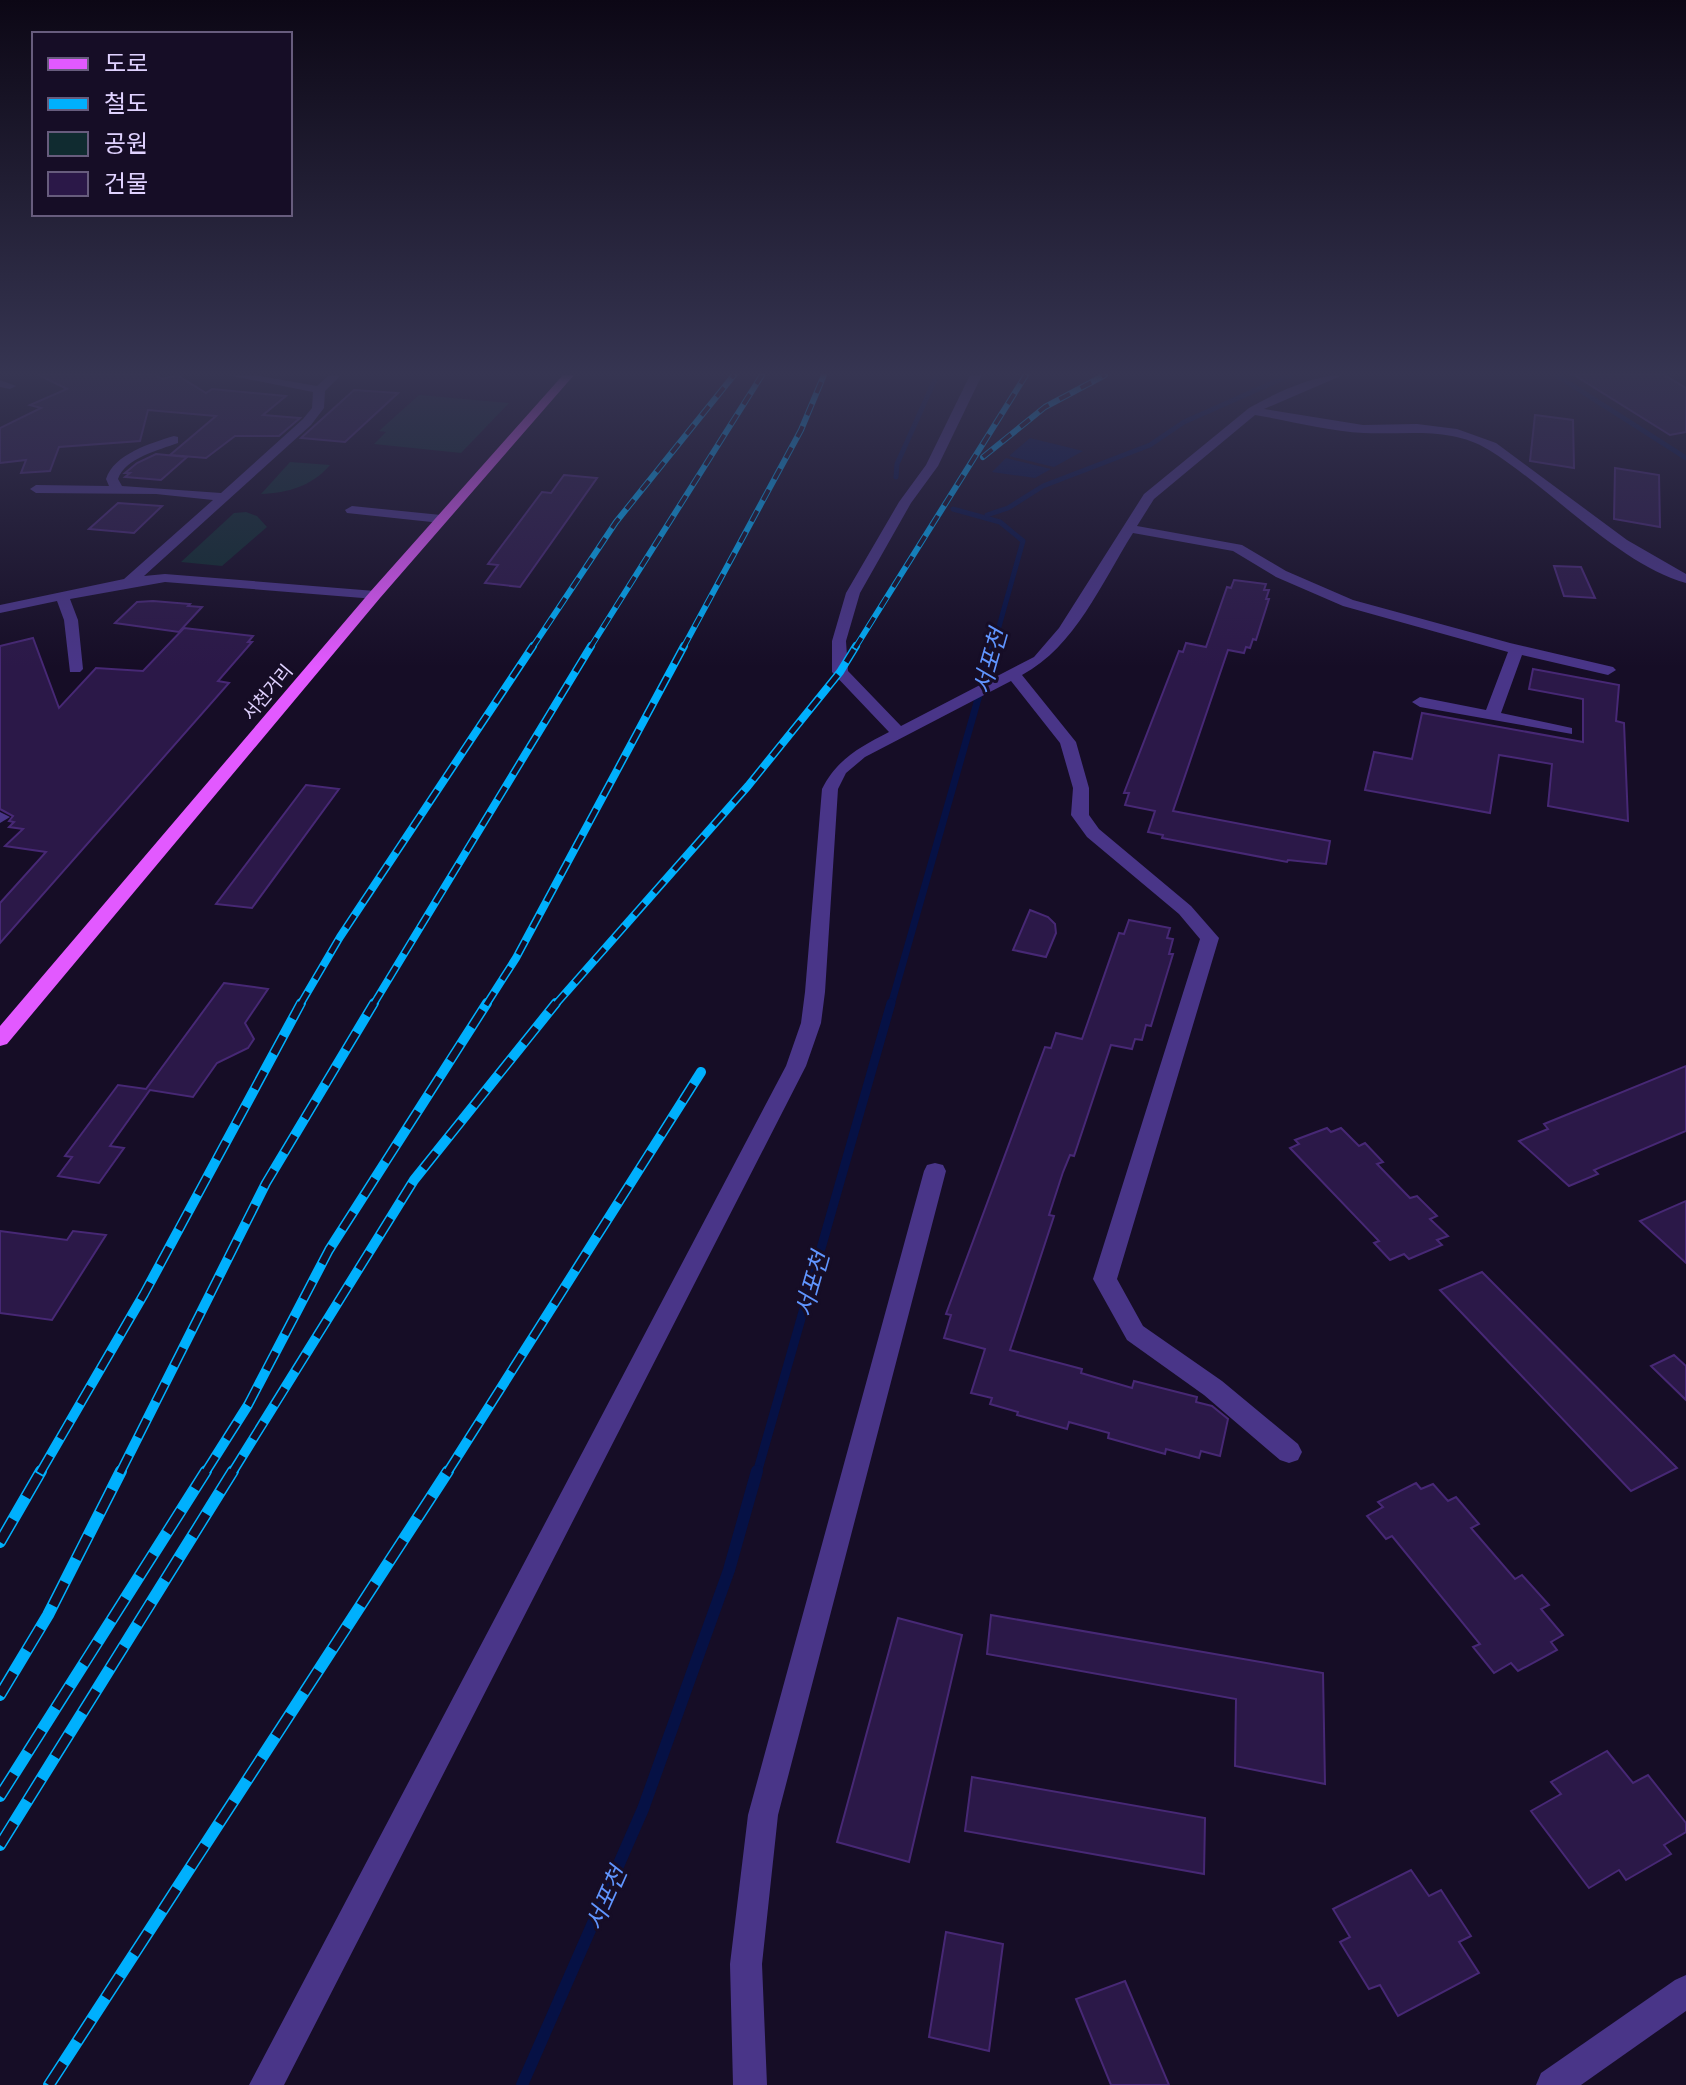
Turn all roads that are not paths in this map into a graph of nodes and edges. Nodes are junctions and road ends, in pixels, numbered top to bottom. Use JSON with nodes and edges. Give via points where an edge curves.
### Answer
{"nodes":[{"id":1,"x":114,"y":472,"type":"edge"},
{"id":2,"x":251,"y":472,"type":"edge"},
{"id":3,"x":483,"y":472,"type":"edge"},
{"id":4,"x":927,"y":472,"type":"edge"},
{"id":5,"x":1179,"y":472,"type":"edge"},
{"id":6,"x":1527,"y":472,"type":"edge"},
{"id":7,"x":36,"y":489,"type":"dead end"},
{"id":8,"x":118,"y":490,"type":"junction"},
{"id":9,"x":224,"y":497,"type":"junction"},
{"id":10,"x":352,"y":510,"type":"dead end"},
{"id":11,"x":441,"y":519,"type":"junction"},
{"id":12,"x":1127,"y":528,"type":"junction"},
{"id":13,"x":1686,"y":579,"type":"edge"},
{"id":14,"x":129,"y":582,"type":"junction"},
{"id":15,"x":375,"y":595,"type":"junction"},
{"id":16,"x":62,"y":596,"type":"junction"},
{"id":17,"x":0,"y":609,"type":"edge"},
{"id":18,"x":1517,"y":649,"type":"junction"},
{"id":19,"x":75,"y":669,"type":"dead end"},
{"id":20,"x":1608,"y":670,"type":"dead end"},
{"id":21,"x":1008,"y":678,"type":"junction"},
{"id":22,"x":1420,"y":702,"type":"dead end"},
{"id":23,"x":1492,"y":715,"type":"junction"},
{"id":24,"x":1566,"y":731,"type":"dead end"},
{"id":25,"x":899,"y":733,"type":"junction"},
{"id":26,"x":0,"y":1039,"type":"edge"},
{"id":27,"x":935,"y":1171,"type":"dead end"},
{"id":28,"x":1289,"y":1452,"type":"dead end"},
{"id":29,"x":1686,"y":1991,"type":"edge"},
{"id":30,"x":266,"y":2085,"type":"edge"},
{"id":31,"x":750,"y":2085,"type":"edge"},
{"id":32,"x":1553,"y":2085,"type":"edge"}],
"edges":[{"from":1,"to":8,"type":"street"},
{"from":2,"to":9,"type":"street"},
{"from":3,"to":11,"type":"main road","name":"서천거리"},
{"from":4,"to":25,"type":"street","via":[[853,593],[839,641],[840,672]]},
{"from":5,"to":12,"type":"street","via":[[1149,497]]},
{"from":6,"to":13,"type":"street","via":[[1622,543]]},
{"from":7,"to":8,"type":"street"},
{"from":8,"to":9,"type":"street"},
{"from":9,"to":14,"type":"street"},
{"from":10,"to":11,"type":"street"},
{"from":11,"to":15,"type":"main road","name":"서천거리"},
{"from":12,"to":18,"type":"street","via":[[1237,548],[1348,603]]},
{"from":12,"to":21,"type":"street","via":[[1065,630],[1039,660]]},
{"from":14,"to":15,"type":"street","via":[[210,579]]},
{"from":14,"to":16,"type":"street"},
{"from":15,"to":26,"type":"main road","name":"서천거리"},
{"from":16,"to":17,"type":"street"},
{"from":16,"to":19,"type":"street","via":[[71,620]]},
{"from":18,"to":20,"type":"street"},
{"from":18,"to":23,"type":"street"},
{"from":21,"to":25,"type":"street"},
{"from":21,"to":28,"type":"street","via":[[1068,742],[1081,788],[1080,815],[1093,833],[1185,910],[1210,938],[1105,1279],[1135,1333],[1213,1388]]},
{"from":22,"to":23,"type":"street"},
{"from":23,"to":24,"type":"street"},
{"from":25,"to":30,"type":"street","via":[[859,754],[839,771],[830,789],[815,992],[796,1066]]},
{"from":27,"to":31,"type":"street","via":[[763,1815],[746,1964]]},
{"from":29,"to":32,"type":"street"}]}
